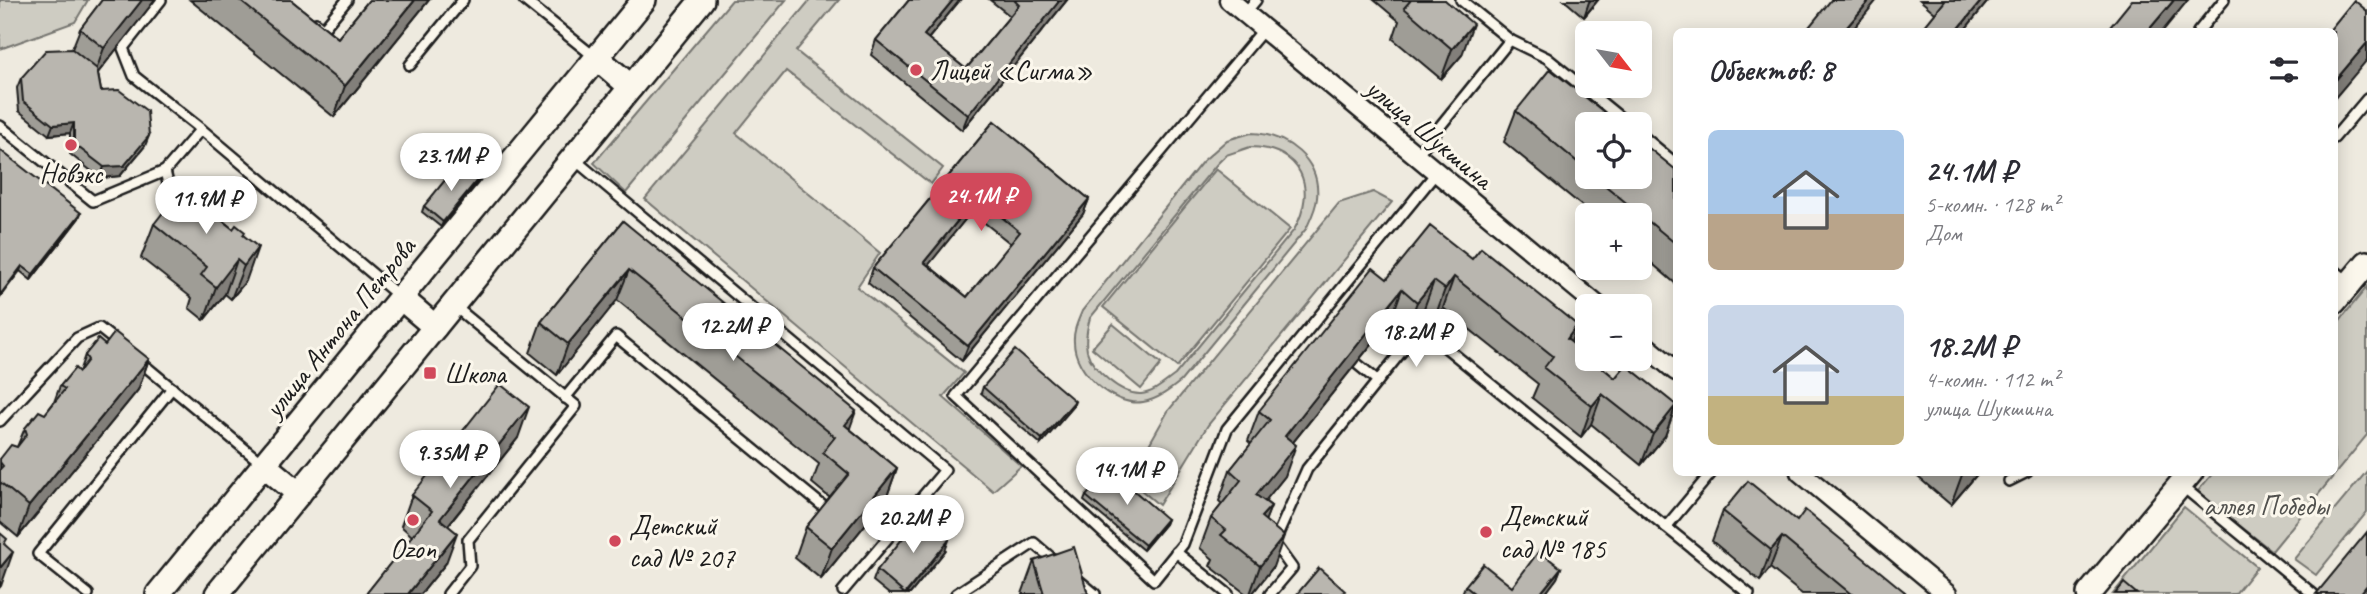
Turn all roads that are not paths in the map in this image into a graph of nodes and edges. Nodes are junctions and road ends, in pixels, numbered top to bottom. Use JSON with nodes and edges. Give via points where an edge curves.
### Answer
{"nodes":[{"id":1,"x":161,"y":0,"type":"edge"},
{"id":2,"x":347,"y":0,"type":"edge"},
{"id":3,"x":463,"y":0,"type":"edge"},
{"id":4,"x":524,"y":0,"type":"edge"},
{"id":5,"x":644,"y":0,"type":"edge"},
{"id":6,"x":702,"y":0,"type":"edge"},
{"id":7,"x":1229,"y":0,"type":"edge"},
{"id":8,"x":1461,"y":0,"type":"edge"},
{"id":9,"x":2224,"y":0,"type":"edge"},
{"id":10,"x":1250,"y":7,"type":"edge"},
{"id":11,"x":304,"y":15,"type":"edge"},
{"id":12,"x":2202,"y":28,"type":"edge"},
{"id":13,"x":1264,"y":29,"type":"junction"},
{"id":14,"x":1510,"y":40,"type":"junction"},
{"id":15,"x":597,"y":58,"type":"junction"},
{"id":16,"x":410,"y":65,"type":"dead end"},
{"id":17,"x":631,"y":87,"type":"junction"},
{"id":18,"x":2367,"y":99,"type":"edge"},
{"id":19,"x":1613,"y":112,"type":"edge"},
{"id":20,"x":0,"y":126,"type":"edge"},
{"id":21,"x":201,"y":129,"type":"junction"},
{"id":22,"x":2338,"y":133,"type":"edge"},
{"id":23,"x":1652,"y":144,"type":"edge"},
{"id":24,"x":1416,"y":156,"type":"junction"},
{"id":25,"x":573,"y":158,"type":"junction"},
{"id":26,"x":1673,"y":162,"type":"edge"},
{"id":27,"x":164,"y":171,"type":"junction"},
{"id":28,"x":1436,"y":173,"type":"junction"},
{"id":29,"x":169,"y":188,"type":"dead end"},
{"id":30,"x":2367,"y":263,"type":"edge"},
{"id":31,"x":2343,"y":276,"type":"edge"},
{"id":32,"x":1583,"y":294,"type":"edge"},
{"id":33,"x":401,"y":299,"type":"junction"},
{"id":34,"x":453,"y":305,"type":"junction"},
{"id":35,"x":1311,"y":326,"type":"junction"},
{"id":36,"x":435,"y":327,"type":"junction"},
{"id":37,"x":1320,"y":333,"type":"edge"},
{"id":38,"x":1652,"y":351,"type":"edge"},
{"id":39,"x":1356,"y":363,"type":"edge"},
{"id":40,"x":1673,"y":368,"type":"edge"},
{"id":41,"x":1378,"y":381,"type":"junction"},
{"id":42,"x":172,"y":388,"type":"junction"},
{"id":43,"x":565,"y":398,"type":"junction"},
{"id":44,"x":0,"y":421,"type":"edge"},
{"id":45,"x":264,"y":465,"type":"junction"},
{"id":46,"x":1709,"y":476,"type":"edge"},
{"id":47,"x":1805,"y":476,"type":"edge"},
{"id":48,"x":2018,"y":476,"type":"edge"},
{"id":49,"x":2186,"y":479,"type":"edge"},
{"id":50,"x":2009,"y":481,"type":"dead end"},
{"id":51,"x":299,"y":494,"type":"junction"},
{"id":52,"x":824,"y":507,"type":"edge"},
{"id":53,"x":1666,"y":527,"type":"junction"},
{"id":54,"x":1176,"y":552,"type":"junction"},
{"id":55,"x":844,"y":591,"type":"dead end"},
{"id":56,"x":88,"y":594,"type":"edge"},
{"id":57,"x":158,"y":594,"type":"edge"},
{"id":58,"x":217,"y":594,"type":"edge"},
{"id":59,"x":448,"y":594,"type":"edge"},
{"id":60,"x":956,"y":594,"type":"edge"},
{"id":61,"x":1095,"y":594,"type":"edge"},
{"id":62,"x":1228,"y":594,"type":"edge"},
{"id":63,"x":1270,"y":594,"type":"edge"},
{"id":64,"x":1749,"y":594,"type":"edge"},
{"id":65,"x":1947,"y":594,"type":"edge"},
{"id":66,"x":2089,"y":594,"type":"edge"},
{"id":67,"x":2314,"y":594,"type":"edge"}],
"edges":[{"from":1,"to":21,"type":"lane","via":[[123,48],[134,76]]},
{"from":2,"to":11,"type":"lane","via":[[323,29]]},
{"from":3,"to":16,"type":"lane"},
{"from":4,"to":15,"type":"lane"},
{"from":5,"to":15,"type":"street","name":"улица Антона Петрова"},
{"from":6,"to":17,"type":"street"},
{"from":7,"to":10,"type":"street","name":"улица Шукшина"},
{"from":8,"to":14,"type":"lane"},
{"from":9,"to":12,"type":"lane"},
{"from":10,"to":13,"type":"street","name":"улица Шукшина"},
{"from":13,"to":24,"type":"street","name":"улица Шукшина"},
{"from":13,"to":54,"type":"lane","via":[[956,396],[1154,580]]},
{"from":14,"to":19,"type":"lane","via":[[1547,58]]},
{"from":14,"to":24,"type":"lane"},
{"from":15,"to":17,"type":"street"},
{"from":15,"to":33,"type":"street","name":"улица Антона Петрова"},
{"from":17,"to":25,"type":"street"},
{"from":18,"to":22,"type":"lane"},
{"from":20,"to":27,"type":"lane","via":[[93,201]]},
{"from":21,"to":27,"type":"lane"},
{"from":21,"to":33,"type":"lane"},
{"from":23,"to":26,"type":"lane"},
{"from":24,"to":28,"type":"street","name":"улица Шукшина"},
{"from":25,"to":34,"type":"street"},
{"from":25,"to":55,"type":"lane","via":[[945,470]]},
{"from":27,"to":29,"type":"lane"},
{"from":28,"to":32,"type":"street","name":"улица Шукшина"},
{"from":28,"to":35,"type":"lane"},
{"from":30,"to":31,"type":"street"},
{"from":33,"to":36,"type":"street"},
{"from":33,"to":45,"type":"street","name":"улица Антона Петрова"},
{"from":34,"to":36,"type":"street"},
{"from":34,"to":43,"type":"lane"},
{"from":35,"to":37,"type":"lane"},
{"from":35,"to":54,"type":"lane","via":[[1227,429]]},
{"from":36,"to":51,"type":"street"},
{"from":38,"to":40,"type":"street"},
{"from":39,"to":41,"type":"lane"},
{"from":41,"to":53,"type":"lane","via":[[1406,346],[1439,342]]},
{"from":41,"to":63,"type":"lane","via":[[1307,469],[1274,543],[1292,568]]},
{"from":42,"to":44,"type":"lane","via":[[99,328],[77,338]]},
{"from":42,"to":45,"type":"lane"},
{"from":42,"to":56,"type":"lane","via":[[38,554]]},
{"from":43,"to":52,"type":"lane","via":[[616,336]]},
{"from":43,"to":59,"type":"lane","via":[[576,406],[468,540],[470,566]]},
{"from":45,"to":51,"type":"street"},
{"from":45,"to":57,"type":"street","name":"улица Антона Петрова"},
{"from":46,"to":53,"type":"lane"},
{"from":47,"to":65,"type":"street"},
{"from":48,"to":50,"type":"lane"},
{"from":49,"to":66,"type":"street"},
{"from":49,"to":67,"type":"lane"},
{"from":51,"to":58,"type":"street"},
{"from":53,"to":64,"type":"lane"},
{"from":54,"to":62,"type":"lane"},
{"from":60,"to":61,"type":"lane","via":[[1034,543]]}]}
